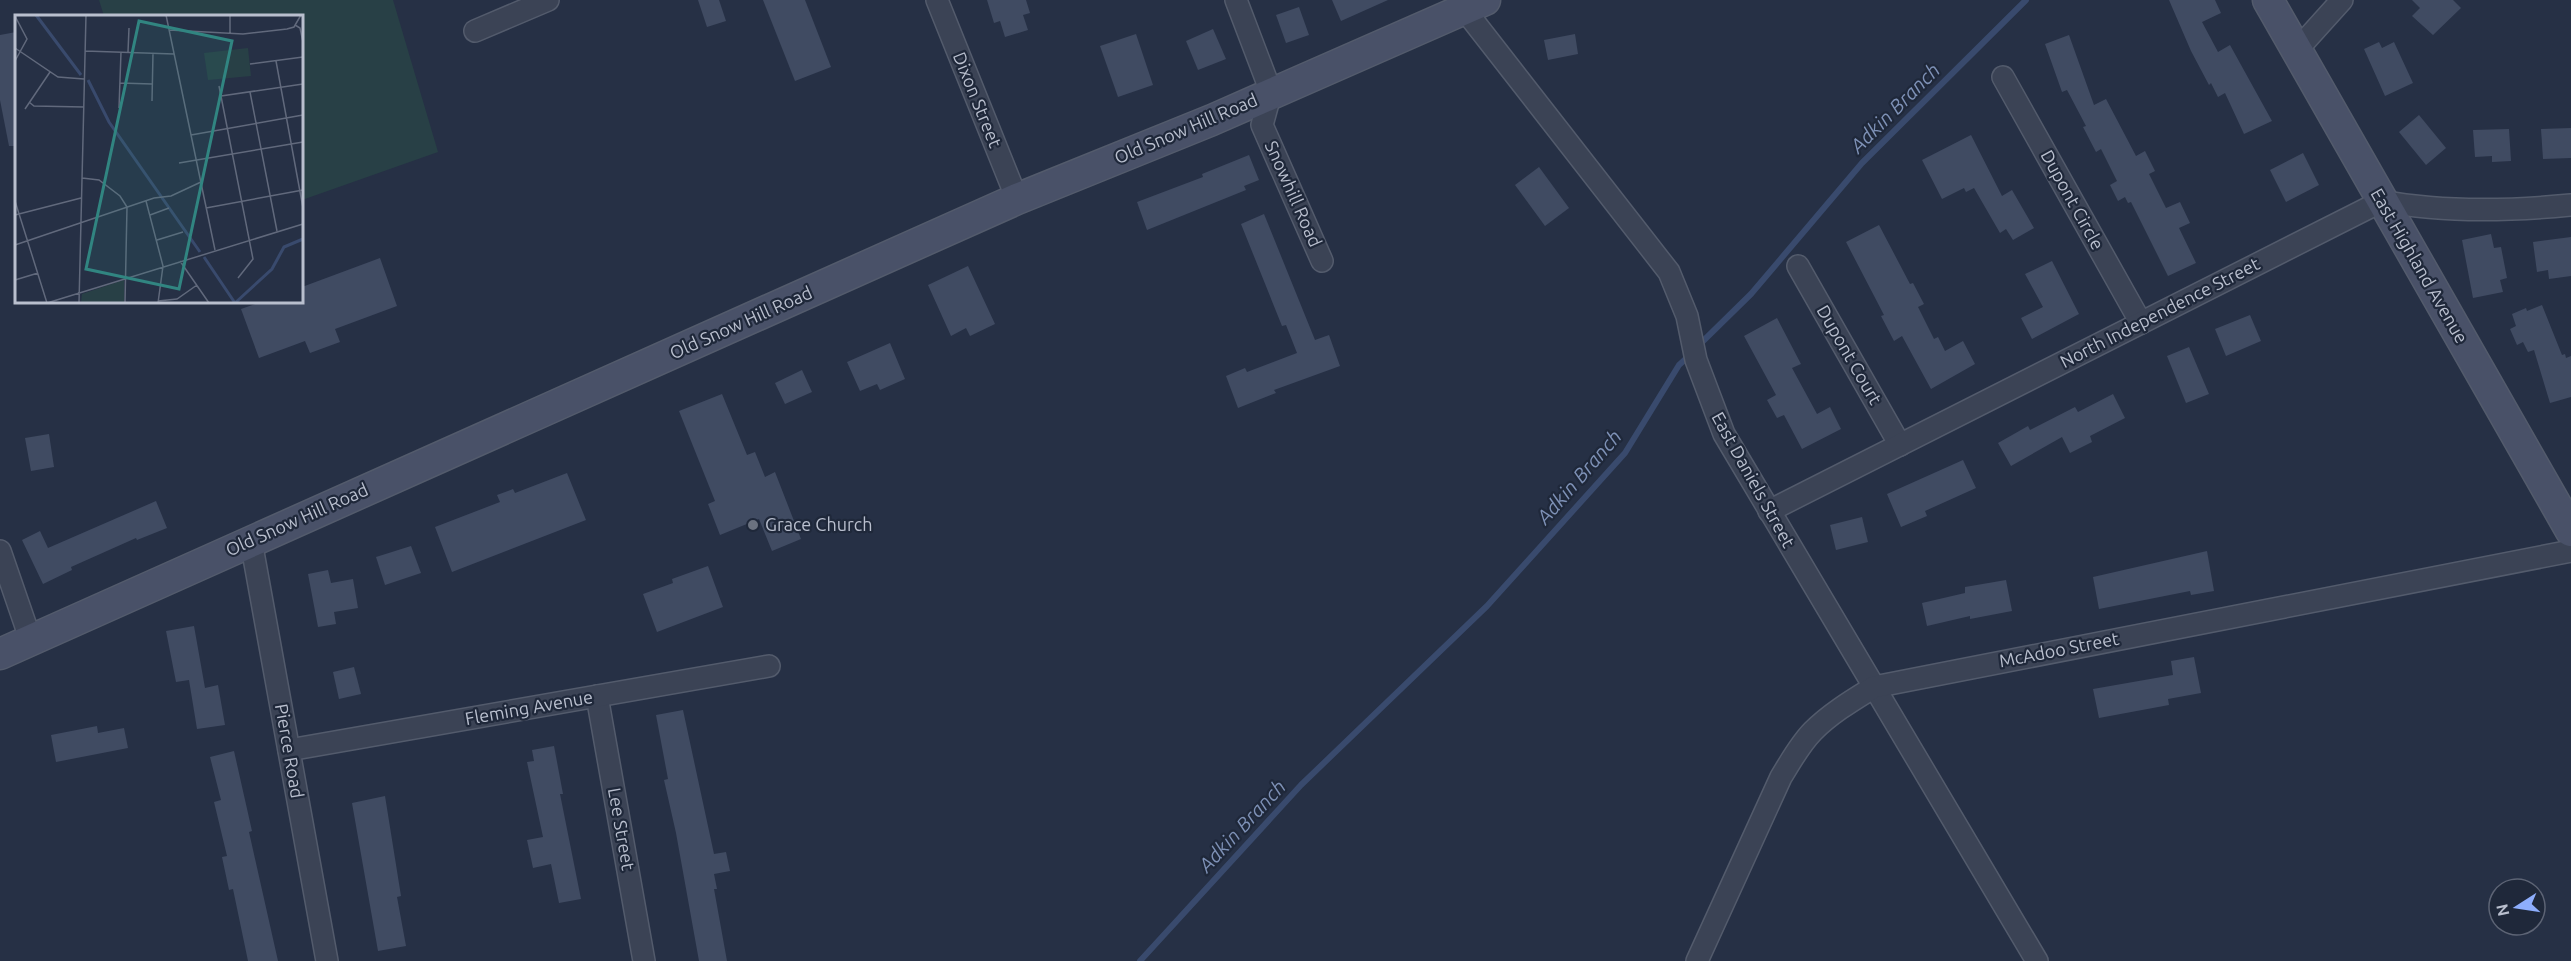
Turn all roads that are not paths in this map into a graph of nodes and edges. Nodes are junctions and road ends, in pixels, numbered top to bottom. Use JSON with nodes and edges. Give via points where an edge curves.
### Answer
{"nodes":[{"id":1,"x":548,"y":0,"type":"edge"},
{"id":2,"x":937,"y":0,"type":"edge"},
{"id":3,"x":1236,"y":0,"type":"edge"},
{"id":4,"x":2268,"y":0,"type":"edge"},
{"id":5,"x":2342,"y":0,"type":"edge"},
{"id":6,"x":1475,"y":5,"type":"edge"},
{"id":7,"x":475,"y":31,"type":"dead end"},
{"id":8,"x":2296,"y":51,"type":"junction"},
{"id":9,"x":2003,"y":77,"type":"dead end"},
{"id":10,"x":1271,"y":92,"type":"junction"},
{"id":11,"x":1017,"y":199,"type":"junction"},
{"id":12,"x":2382,"y":201,"type":"junction"},
{"id":13,"x":2571,"y":205,"type":"edge"},
{"id":14,"x":1322,"y":261,"type":"dead end"},
{"id":15,"x":1798,"y":266,"type":"dead end"},
{"id":16,"x":2141,"y":323,"type":"junction"},
{"id":17,"x":1900,"y":445,"type":"junction"},
{"id":18,"x":1769,"y":511,"type":"junction"},
{"id":19,"x":2571,"y":531,"type":"edge"},
{"id":20,"x":251,"y":541,"type":"junction"},
{"id":21,"x":0,"y":551,"type":"edge"},
{"id":22,"x":2571,"y":551,"type":"edge"},
{"id":23,"x":31,"y":641,"type":"junction"},
{"id":24,"x":0,"y":654,"type":"edge"},
{"id":25,"x":769,"y":666,"type":"dead end"},
{"id":26,"x":1874,"y":687,"type":"junction"},
{"id":27,"x":597,"y":696,"type":"junction"},
{"id":28,"x":289,"y":750,"type":"junction"},
{"id":29,"x":327,"y":961,"type":"edge"},
{"id":30,"x":644,"y":961,"type":"edge"},
{"id":31,"x":1697,"y":961,"type":"edge"},
{"id":32,"x":2037,"y":961,"type":"edge"}],
"edges":[{"from":1,"to":7,"type":"street"},
{"from":2,"to":11,"type":"street","name":"Dixon Street"},
{"from":3,"to":10,"type":"street"},
{"from":4,"to":8,"type":"street","name":"East Highland Avenue"},
{"from":5,"to":8,"type":"street"},
{"from":6,"to":10,"type":"street","name":"Old Snow Hill Road"},
{"from":6,"to":18,"type":"street","name":"East Daniels Street","via":[[1669,272],[1724,434]]},
{"from":8,"to":12,"type":"street","name":"East Highland Avenue"},
{"from":9,"to":16,"type":"street","name":"Dupont Circle"},
{"from":10,"to":11,"type":"street","name":"Old Snow Hill Road"},
{"from":10,"to":14,"type":"street","name":"Snowhill Road","via":[[1262,125]]},
{"from":11,"to":20,"type":"street","name":"Old Snow Hill Road"},
{"from":12,"to":13,"type":"street","via":[[2417,208],[2477,210]]},
{"from":12,"to":16,"type":"street","name":"North Independence Street"},
{"from":12,"to":19,"type":"street","name":"East Highland Avenue"},
{"from":15,"to":17,"type":"street","name":"Dupont Court"},
{"from":16,"to":17,"type":"street","name":"North Independence Street"},
{"from":17,"to":18,"type":"street","name":"North Independence Street"},
{"from":18,"to":26,"type":"street","name":"East Daniels Street"},
{"from":20,"to":23,"type":"street","name":"Old Snow Hill Road"},
{"from":20,"to":28,"type":"street","name":"Pierce Road"},
{"from":21,"to":23,"type":"street"},
{"from":22,"to":26,"type":"street","name":"McAdoo Street"},
{"from":23,"to":24,"type":"street","name":"Old Snow Hill Road"},
{"from":25,"to":27,"type":"street","name":"Fleming Avenue"},
{"from":26,"to":31,"type":"street","name":"McAdoo Street","via":[[1813,731],[1781,777]]},
{"from":26,"to":32,"type":"street","name":"East Daniels Street"},
{"from":27,"to":28,"type":"street","name":"Fleming Avenue"},
{"from":27,"to":30,"type":"street","name":"Lee Street"},
{"from":28,"to":29,"type":"street","name":"Pierce Road"}]}
